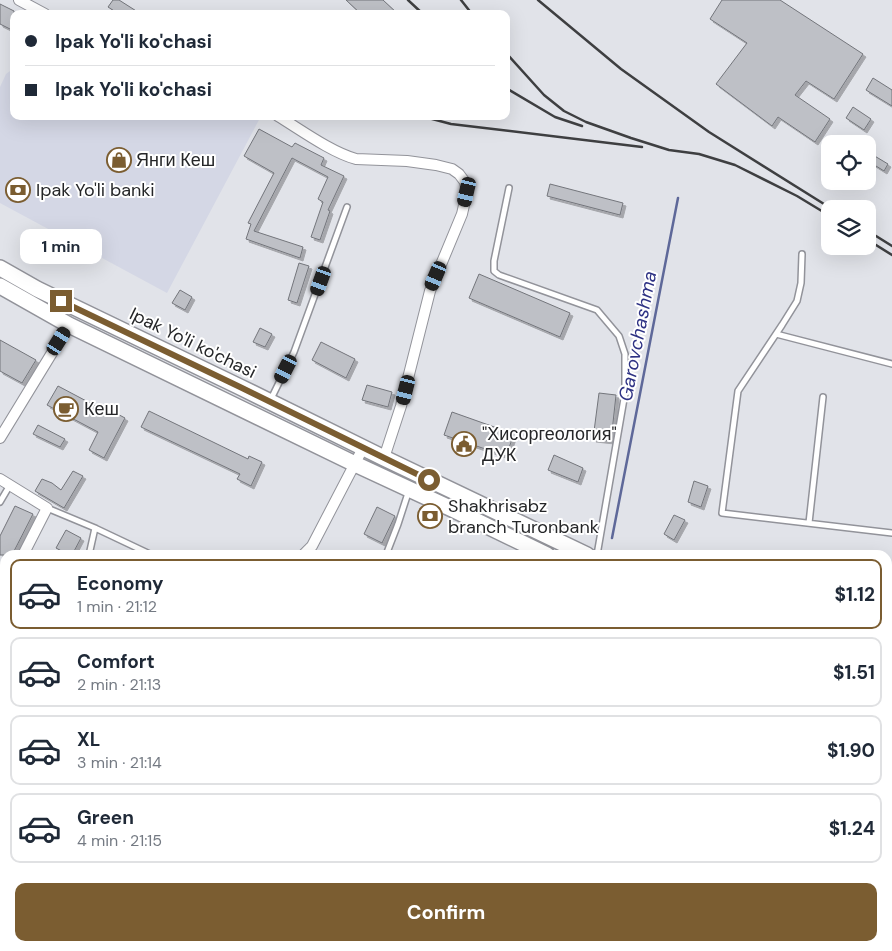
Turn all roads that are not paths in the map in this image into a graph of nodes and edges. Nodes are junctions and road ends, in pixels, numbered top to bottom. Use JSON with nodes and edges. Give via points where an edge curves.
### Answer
{"nodes":[{"id":1,"x":19,"y":0,"type":"edge"},
{"id":2,"x":38,"y":10,"type":"edge"},
{"id":3,"x":285,"y":120,"type":"edge"},
{"id":4,"x":509,"y":188,"type":"dead end"},
{"id":5,"x":347,"y":207,"type":"dead end"},
{"id":6,"x":802,"y":254,"type":"dead end"},
{"id":7,"x":0,"y":268,"type":"edge"},
{"id":8,"x":0,"y":286,"type":"edge"},
{"id":9,"x":69,"y":325,"type":"junction"},
{"id":10,"x":776,"y":334,"type":"junction"},
{"id":11,"x":892,"y":364,"type":"edge"},
{"id":12,"x":823,"y":397,"type":"dead end"},
{"id":13,"x":270,"y":401,"type":"junction"},
{"id":14,"x":0,"y":438,"type":"edge"},
{"id":15,"x":363,"y":448,"type":"junction"},
{"id":16,"x":384,"y":458,"type":"junction"},
{"id":17,"x":355,"y":464,"type":"junction"},
{"id":18,"x":0,"y":479,"type":"edge"},
{"id":19,"x":10,"y":485,"type":"junction"},
{"id":20,"x":409,"y":489,"type":"junction"},
{"id":21,"x":0,"y":502,"type":"edge"},
{"id":22,"x":47,"y":508,"type":"junction"},
{"id":23,"x":808,"y":523,"type":"junction"},
{"id":24,"x":96,"y":528,"type":"junction"},
{"id":25,"x":892,"y":533,"type":"edge"},
{"id":26,"x":26,"y":550,"type":"edge"},
{"id":27,"x":90,"y":550,"type":"edge"},
{"id":28,"x":142,"y":550,"type":"edge"},
{"id":29,"x":312,"y":550,"type":"edge"},
{"id":30,"x":388,"y":550,"type":"edge"},
{"id":31,"x":537,"y":550,"type":"edge"},
{"id":32,"x":577,"y":550,"type":"edge"},
{"id":33,"x":597,"y":550,"type":"edge"}],
"edges":[{"from":1,"to":2,"type":"street"},
{"from":3,"to":16,"type":"street","via":[[349,157],[436,165],[452,169],[465,182],[467,192],[462,214],[430,291],[401,406]]},
{"from":4,"to":33,"type":"lane","via":[[494,271],[597,310],[619,336],[626,354],[625,393]]},
{"from":5,"to":13,"type":"lane","via":[[294,352]]},
{"from":6,"to":10,"type":"lane","via":[[797,301]]},
{"from":7,"to":13,"type":"main road","name":"Ipak Yo'li ko'chasi"},
{"from":8,"to":9,"type":"main road"},
{"from":9,"to":14,"type":"street"},
{"from":9,"to":17,"type":"main road"},
{"from":10,"to":11,"type":"lane"},
{"from":10,"to":23,"type":"lane","via":[[738,391],[722,513]]},
{"from":12,"to":23,"type":"lane"},
{"from":13,"to":15,"type":"main road","name":"Ipak Yo'li ko'chasi"},
{"from":15,"to":16,"type":"main road","name":"Ipak Yo'li ko'chasi"},
{"from":15,"to":17,"type":"street"},
{"from":16,"to":32,"type":"main road","name":"Ipak Yo'li ko'chasi"},
{"from":17,"to":20,"type":"main road"},
{"from":17,"to":29,"type":"street"},
{"from":18,"to":19,"type":"street"},
{"from":19,"to":21,"type":"lane"},
{"from":19,"to":22,"type":"street"},
{"from":20,"to":30,"type":"lane"},
{"from":20,"to":31,"type":"main road"},
{"from":22,"to":24,"type":"lane"},
{"from":22,"to":26,"type":"street"},
{"from":23,"to":25,"type":"lane"},
{"from":24,"to":27,"type":"lane"},
{"from":24,"to":28,"type":"lane"}]}
